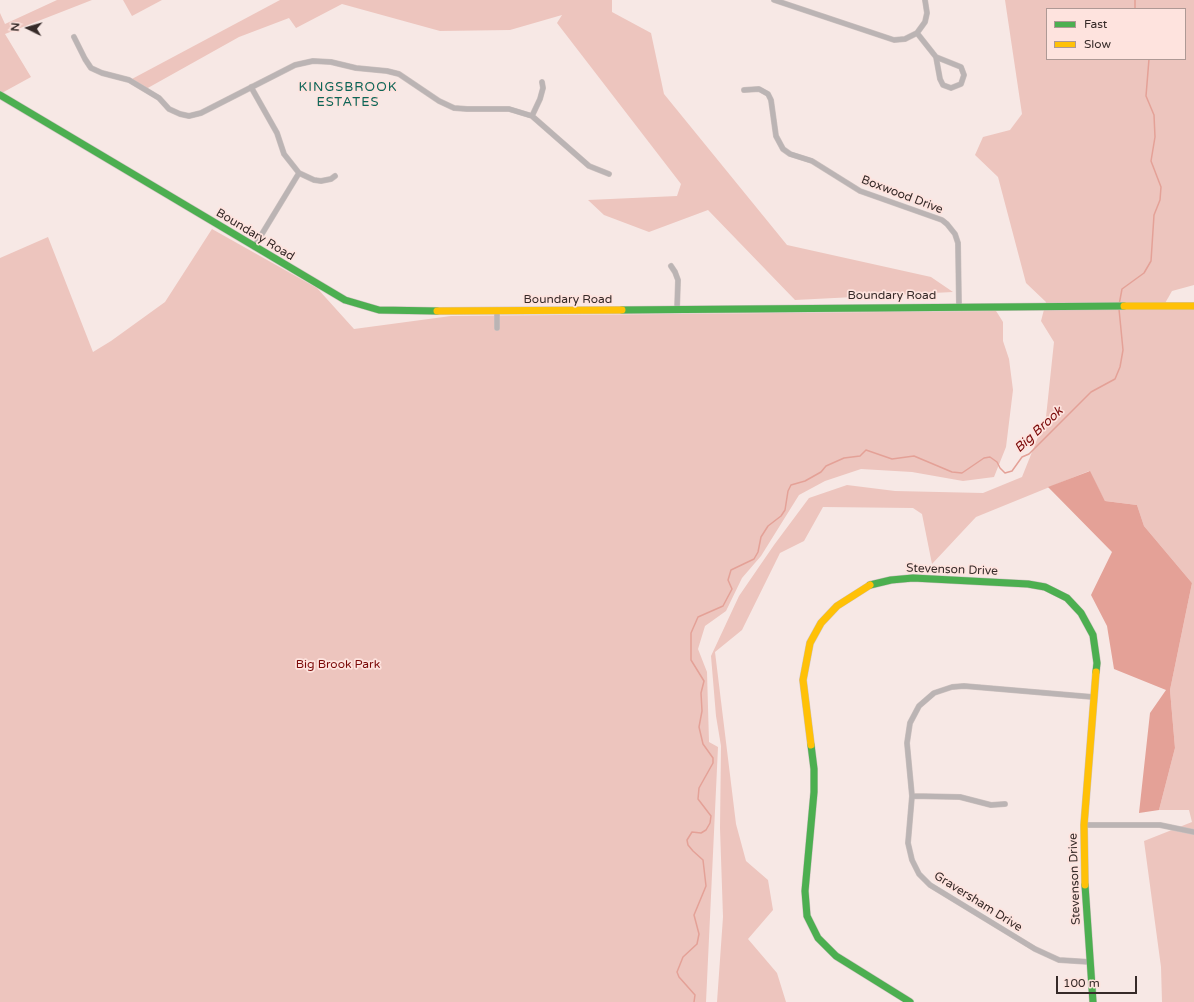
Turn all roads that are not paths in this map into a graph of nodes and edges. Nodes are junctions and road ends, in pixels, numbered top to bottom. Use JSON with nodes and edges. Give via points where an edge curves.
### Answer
{"nodes":[{"id":1,"x":774,"y":0,"type":"edge"},
{"id":2,"x":925,"y":0,"type":"edge"},
{"id":3,"x":917,"y":33,"type":"junction"},
{"id":4,"x":74,"y":38,"type":"dead end"},
{"id":5,"x":936,"y":57,"type":"junction"},
{"id":6,"x":542,"y":82,"type":"dead end"},
{"id":7,"x":251,"y":88,"type":"junction"},
{"id":8,"x":744,"y":90,"type":"dead end"},
{"id":9,"x":0,"y":95,"type":"edge"},
{"id":10,"x":532,"y":116,"type":"junction"},
{"id":11,"x":299,"y":173,"type":"junction"},
{"id":12,"x":609,"y":174,"type":"dead end"},
{"id":13,"x":335,"y":176,"type":"dead end"},
{"id":14,"x":254,"y":247,"type":"junction"},
{"id":15,"x":671,"y":266,"type":"dead end"},
{"id":16,"x":1194,"y":306,"type":"edge"},
{"id":17,"x":959,"y":307,"type":"junction"},
{"id":18,"x":677,"y":310,"type":"junction"},
{"id":19,"x":497,"y":311,"type":"junction"},
{"id":20,"x":497,"y":328,"type":"dead end"},
{"id":21,"x":1093,"y":697,"type":"junction"},
{"id":22,"x":912,"y":796,"type":"junction"},
{"id":23,"x":1005,"y":804,"type":"dead end"},
{"id":24,"x":1084,"y":825,"type":"junction"},
{"id":25,"x":1194,"y":832,"type":"edge"},
{"id":26,"x":1090,"y":962,"type":"junction"},
{"id":27,"x":910,"y":1002,"type":"edge"},
{"id":28,"x":1093,"y":1002,"type":"edge"}],
"edges":[{"from":1,"to":3,"type":"street","via":[[894,40],[905,39]]},
{"from":2,"to":3,"type":"street","via":[[927,13]]},
{"from":3,"to":5,"type":"street"},
{"from":4,"to":7,"type":"street","via":[[92,68],[129,80],[180,114],[189,116],[201,113]]},
{"from":5,"to":5,"type":"street","via":[[961,67],[964,78],[961,84],[951,88],[944,85],[940,79]]},
{"from":6,"to":10,"type":"street","via":[[543,88]]},
{"from":7,"to":10,"type":"street","via":[[295,65],[313,61],[331,62],[399,74],[454,108],[509,109]]},
{"from":7,"to":11,"type":"street","via":[[277,133],[284,154]]},
{"from":8,"to":17,"type":"street","name":"Boxwood Drive","via":[[759,89],[768,94],[776,136],[785,151],[812,161],[860,191],[947,224],[958,243]]},
{"from":9,"to":14,"type":"street","name":"Boundary Road"},
{"from":10,"to":12,"type":"street","via":[[589,166]]},
{"from":11,"to":13,"type":"street","via":[[321,181]]},
{"from":11,"to":14,"type":"street"},
{"from":14,"to":19,"type":"street","name":"Boundary Road","via":[[333,294],[365,307],[389,311]]},
{"from":15,"to":18,"type":"street","via":[[678,280]]},
{"from":16,"to":17,"type":"street","name":"Boundary Road"},
{"from":17,"to":18,"type":"street","name":"Boundary Road"},
{"from":18,"to":19,"type":"street","name":"Boundary Road"},
{"from":19,"to":20,"type":"street"},
{"from":21,"to":22,"type":"street","name":"Graversham Drive","via":[[964,686],[946,688],[934,693],[916,711],[908,729]]},
{"from":21,"to":24,"type":"street","name":"Stevenson Drive"},
{"from":21,"to":27,"type":"street","name":"Stevenson Drive","via":[[1097,663],[1093,635],[1081,612],[1067,598],[1045,587],[913,578],[891,580],[867,586],[851,595],[821,623],[810,643],[803,680],[814,768],[805,891],[807,916],[818,938],[836,956]]},
{"from":22,"to":23,"type":"street","via":[[960,797],[991,806]]},
{"from":22,"to":26,"type":"street","name":"Graversham Drive","via":[[908,843],[915,867],[924,879],[1047,956],[1069,962]]},
{"from":24,"to":25,"type":"street","via":[[1160,825]]},
{"from":24,"to":26,"type":"street","name":"Stevenson Drive"},
{"from":26,"to":28,"type":"street","name":"Stevenson Drive"}]}
